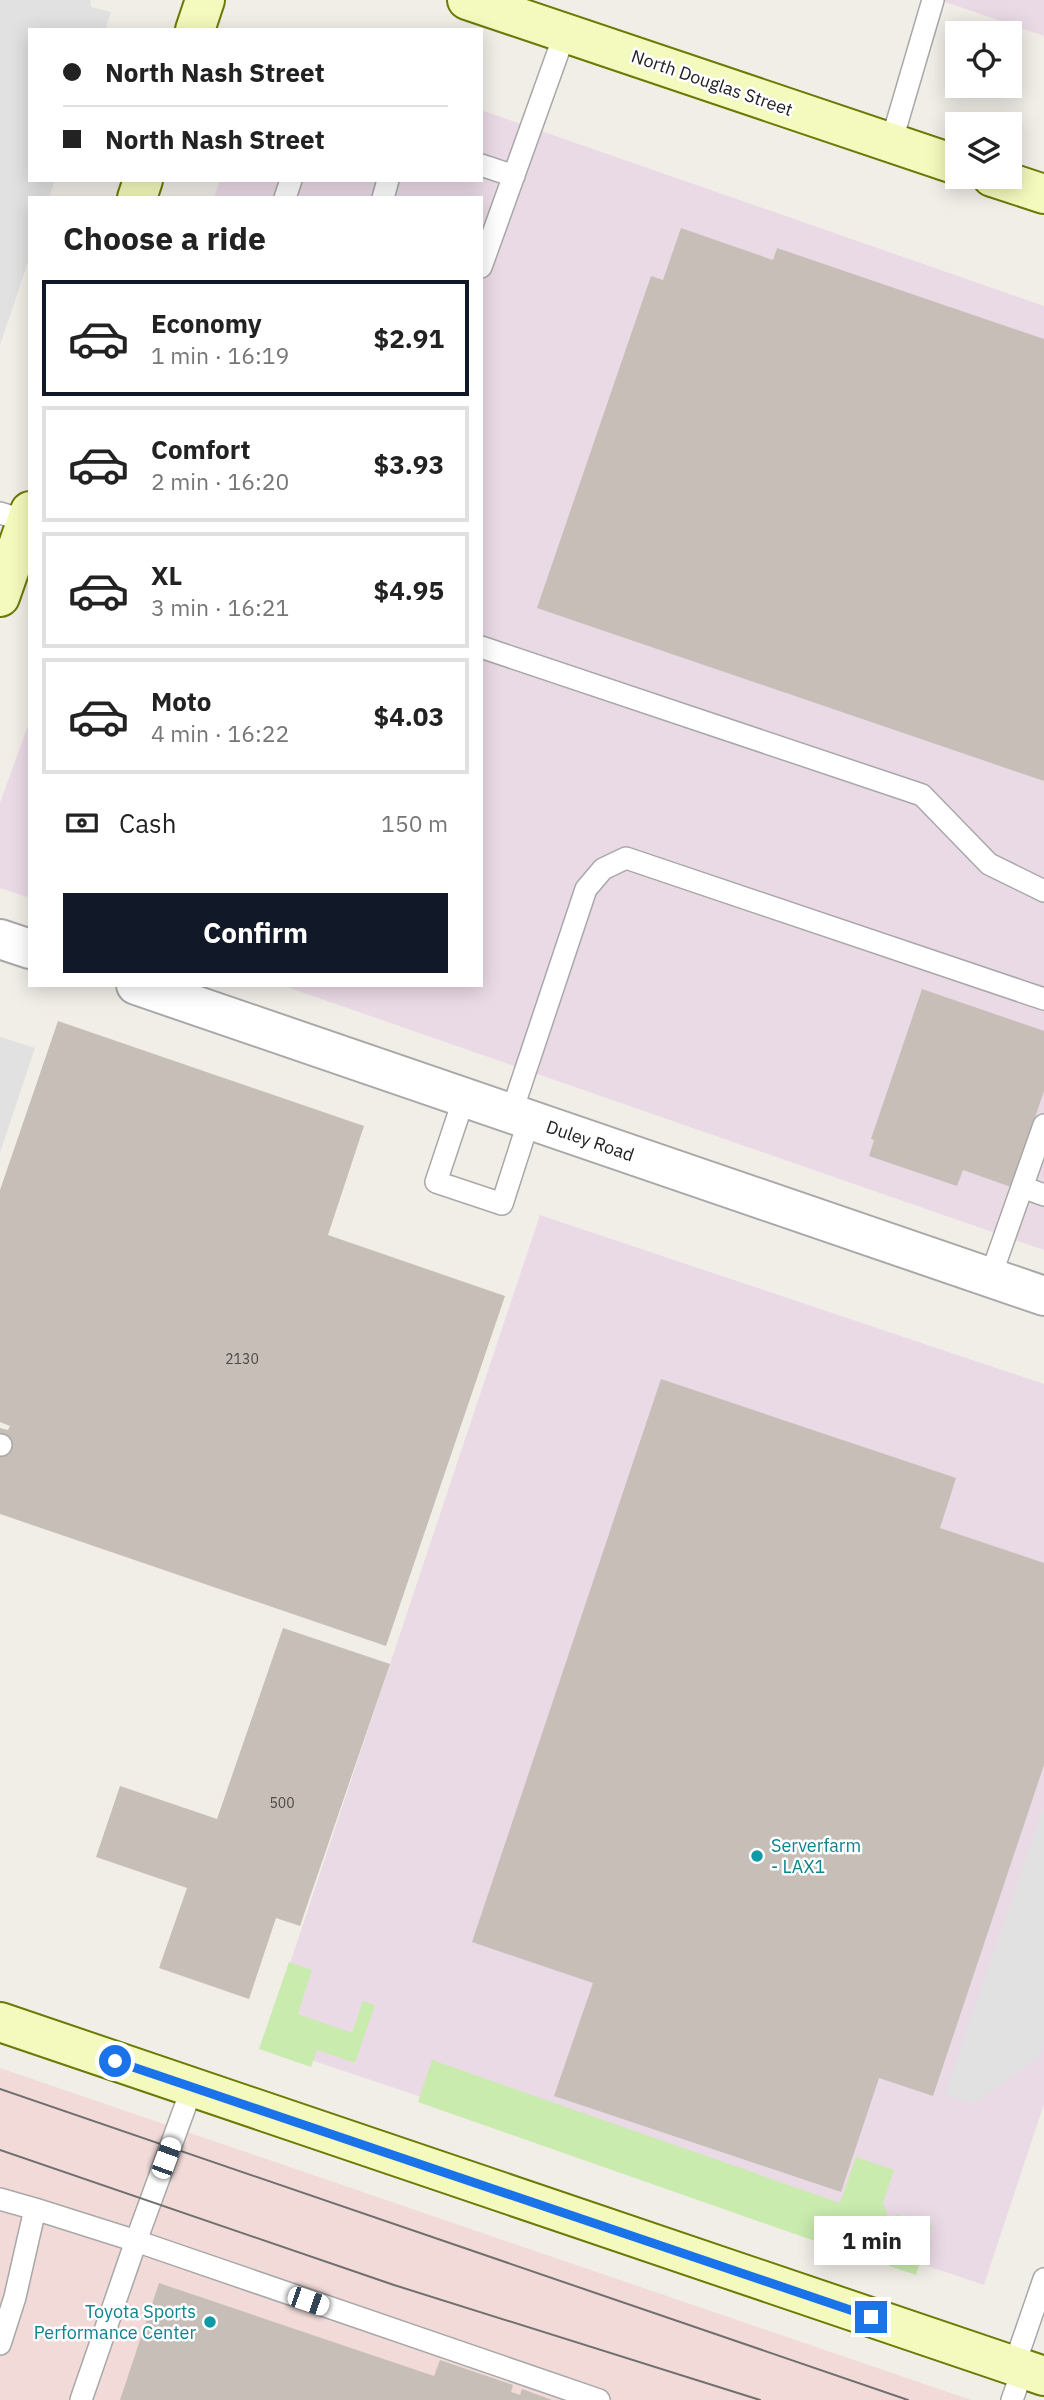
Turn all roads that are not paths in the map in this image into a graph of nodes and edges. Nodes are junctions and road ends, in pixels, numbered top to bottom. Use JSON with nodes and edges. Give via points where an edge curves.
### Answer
{"nodes":[{"id":1,"x":205,"y":0,"type":"edge"},
{"id":2,"x":467,"y":0,"type":"edge"},
{"id":3,"x":933,"y":0,"type":"edge"},
{"id":4,"x":196,"y":28,"type":"edge"},
{"id":5,"x":565,"y":33,"type":"junction"},
{"id":6,"x":891,"y":143,"type":"junction"},
{"id":7,"x":945,"y":161,"type":"edge"},
{"id":8,"x":483,"y":166,"type":"edge"},
{"id":9,"x":514,"y":177,"type":"junction"},
{"id":10,"x":1022,"y":187,"type":"edge"},
{"id":11,"x":1044,"y":194,"type":"edge"},
{"id":12,"x":483,"y":262,"type":"edge"},
{"id":13,"x":19,"y":515,"type":"edge"},
{"id":14,"x":0,"y":597,"type":"edge"},
{"id":15,"x":483,"y":648,"type":"edge"},
{"id":16,"x":1044,"y":891,"type":"edge"},
{"id":17,"x":0,"y":939,"type":"edge"},
{"id":18,"x":28,"y":948,"type":"edge"},
{"id":19,"x":142,"y":987,"type":"edge"},
{"id":20,"x":1044,"y":999,"type":"edge"},
{"id":21,"x":464,"y":1098,"type":"junction"},
{"id":22,"x":520,"y":1117,"type":"junction"},
{"id":23,"x":1044,"y":1125,"type":"edge"},
{"id":24,"x":1022,"y":1187,"type":"junction"},
{"id":25,"x":1044,"y":1195,"type":"edge"},
{"id":26,"x":990,"y":1278,"type":"junction"},
{"id":27,"x":1044,"y":1296,"type":"edge"},
{"id":28,"x":0,"y":2022,"type":"edge"},
{"id":29,"x":192,"y":2088,"type":"junction"},
{"id":30,"x":0,"y":2199,"type":"edge"},
{"id":31,"x":35,"y":2209,"type":"junction"},
{"id":32,"x":136,"y":2241,"type":"junction"},
{"id":33,"x":1044,"y":2279,"type":"edge"},
{"id":34,"x":0,"y":2344,"type":"edge"},
{"id":35,"x":1023,"y":2378,"type":"edge"},
{"id":36,"x":81,"y":2400,"type":"edge"},
{"id":37,"x":599,"y":2400,"type":"edge"}],
"edges":[{"from":1,"to":4,"type":"street"},
{"from":2,"to":5,"type":"street","name":"North Douglas Street"},
{"from":3,"to":6,"type":"lane"},
{"from":5,"to":6,"type":"street","name":"North Douglas Street"},
{"from":5,"to":9,"type":"lane"},
{"from":6,"to":7,"type":"street","name":"North Douglas Street"},
{"from":8,"to":9,"type":"lane"},
{"from":9,"to":12,"type":"lane"},
{"from":10,"to":11,"type":"street"},
{"from":13,"to":14,"type":"street"},
{"from":15,"to":16,"type":"lane","via":[[922,795],[989,864]]},
{"from":17,"to":18,"type":"street"},
{"from":19,"to":21,"type":"street","name":"Duley Road"},
{"from":20,"to":22,"type":"lane","via":[[626,858],[603,869],[586,889]]},
{"from":21,"to":22,"type":"street","name":"Duley Road"},
{"from":21,"to":22,"type":"lane","via":[[436,1182],[502,1204]]},
{"from":22,"to":26,"type":"street","name":"Duley Road"},
{"from":23,"to":24,"type":"lane"},
{"from":24,"to":25,"type":"lane"},
{"from":24,"to":26,"type":"lane"},
{"from":26,"to":27,"type":"street","name":"Duley Road"},
{"from":28,"to":29,"type":"street"},
{"from":29,"to":32,"type":"lane"},
{"from":29,"to":35,"type":"street"},
{"from":30,"to":31,"type":"lane"},
{"from":31,"to":32,"type":"lane"},
{"from":31,"to":34,"type":"lane"},
{"from":32,"to":36,"type":"lane"},
{"from":32,"to":37,"type":"lane"},
{"from":33,"to":35,"type":"lane"}]}
